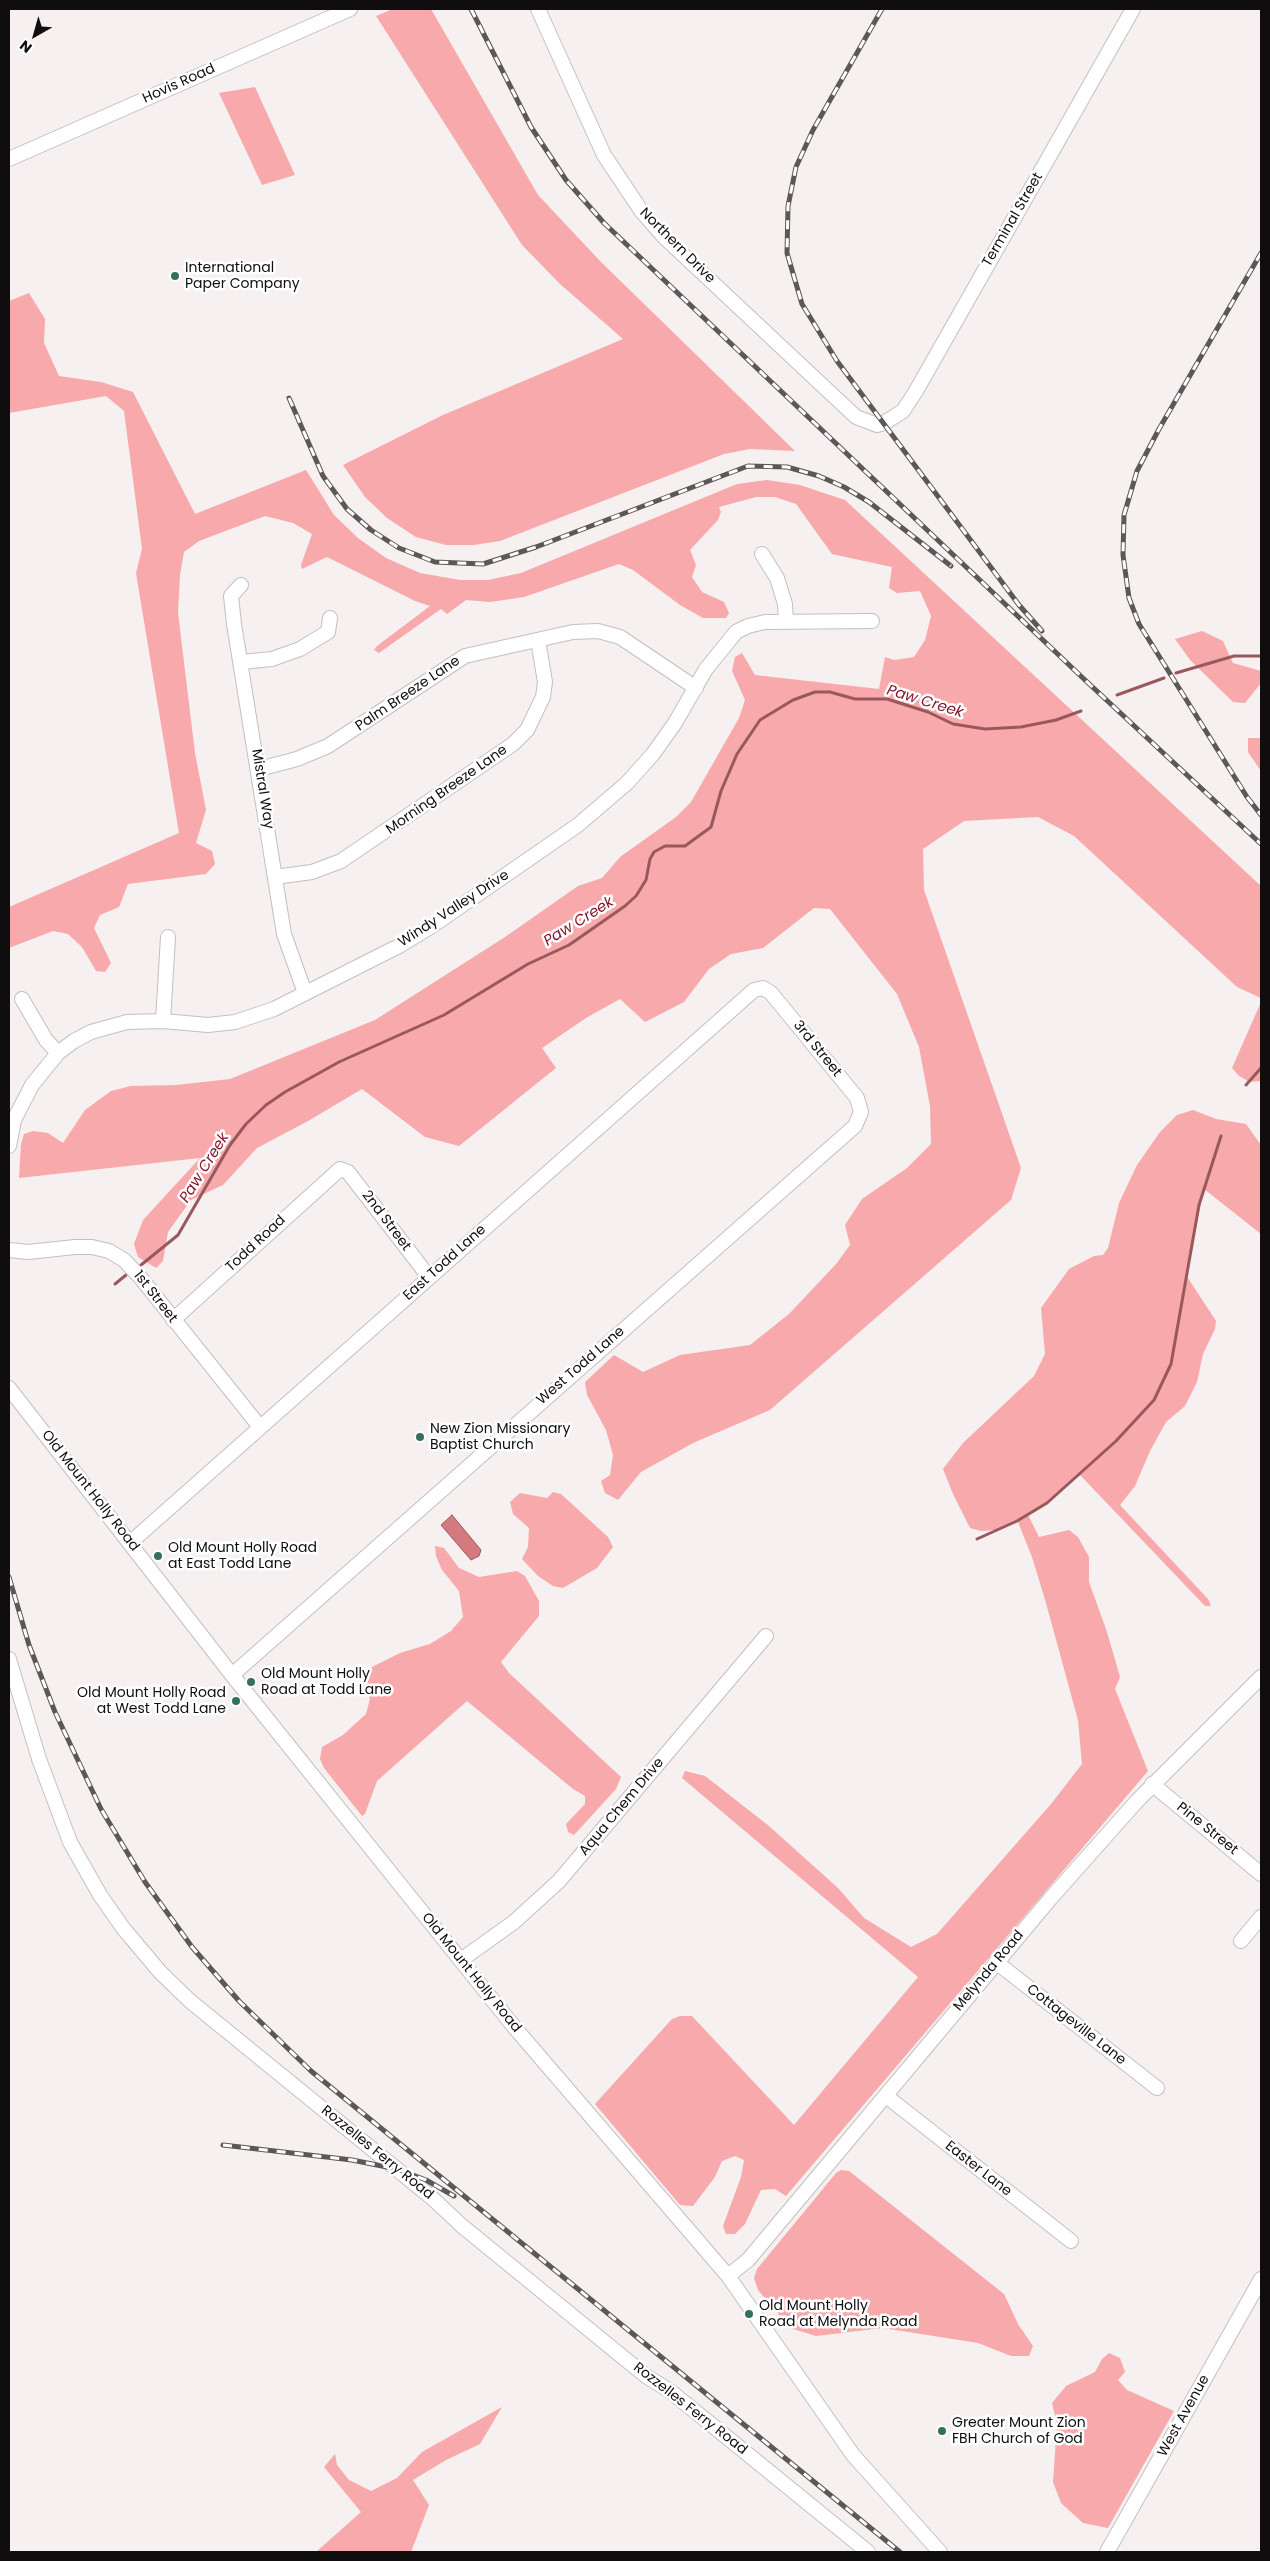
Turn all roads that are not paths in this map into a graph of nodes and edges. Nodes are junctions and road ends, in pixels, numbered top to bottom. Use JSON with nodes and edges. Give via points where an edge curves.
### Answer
{"nodes":[{"id":1,"x":350,"y":9,"type":"edge"},
{"id":2,"x":538,"y":9,"type":"edge"},
{"id":3,"x":1133,"y":9,"type":"edge"},
{"id":4,"x":9,"y":159,"type":"edge"},
{"id":5,"x":884,"y":423,"type":"joint"},
{"id":6,"x":762,"y":554,"type":"dead end"},
{"id":7,"x":241,"y":585,"type":"dead end"},
{"id":8,"x":330,"y":618,"type":"dead end"},
{"id":9,"x":872,"y":621,"type":"dead end"},
{"id":10,"x":786,"y":622,"type":"junction"},
{"id":11,"x":538,"y":640,"type":"junction"},
{"id":12,"x":241,"y":662,"type":"junction"},
{"id":13,"x":696,"y":688,"type":"junction"},
{"id":14,"x":259,"y":769,"type":"junction"},
{"id":15,"x":275,"y":877,"type":"junction"},
{"id":16,"x":168,"y":937,"type":"dead end"},
{"id":17,"x":763,"y":988,"type":"joint"},
{"id":18,"x":305,"y":993,"type":"junction"},
{"id":19,"x":22,"y":999,"type":"dead end"},
{"id":20,"x":163,"y":1021,"type":"junction"},
{"id":21,"x":58,"y":1053,"type":"junction"},
{"id":22,"x":860,"y":1116,"type":"joint"},
{"id":23,"x":9,"y":1146,"type":"edge"},
{"id":24,"x":340,"y":1169,"type":"joint"},
{"id":25,"x":9,"y":1250,"type":"edge"},
{"id":26,"x":429,"y":1277,"type":"junction"},
{"id":27,"x":173,"y":1320,"type":"junction"},
{"id":28,"x":9,"y":1388,"type":"edge"},
{"id":29,"x":260,"y":1427,"type":"junction"},
{"id":30,"x":131,"y":1542,"type":"junction"},
{"id":31,"x":766,"y":1636,"type":"dead end"},
{"id":32,"x":9,"y":1659,"type":"edge"},
{"id":33,"x":232,"y":1675,"type":"junction"},
{"id":34,"x":1261,"y":1677,"type":"edge"},
{"id":35,"x":1152,"y":1784,"type":"junction"},
{"id":36,"x":1261,"y":1874,"type":"edge"},
{"id":37,"x":1261,"y":1917,"type":"edge"},
{"id":38,"x":1241,"y":1941,"type":"dead end"},
{"id":39,"x":460,"y":1960,"type":"junction"},
{"id":40,"x":996,"y":1962,"type":"junction"},
{"id":41,"x":1156,"y":2088,"type":"dead end"},
{"id":42,"x":886,"y":2096,"type":"junction"},
{"id":43,"x":1071,"y":2241,"type":"dead end"},
{"id":44,"x":728,"y":2276,"type":"junction"},
{"id":45,"x":1261,"y":2279,"type":"edge"},
{"id":46,"x":868,"y":2552,"type":"edge"},
{"id":47,"x":940,"y":2552,"type":"edge"},
{"id":48,"x":1107,"y":2552,"type":"edge"}],
"edges":[{"from":1,"to":4,"type":"street","name":"Hovis Road"},
{"from":2,"to":5,"type":"street","name":"Northern Drive","via":[[604,155],[642,212],[664,237],[856,417],[869,424]]},
{"from":3,"to":5,"type":"street","name":"Terminal Street","via":[[916,391],[903,411]]},
{"from":6,"to":10,"type":"street","via":[[777,578],[785,604]]},
{"from":7,"to":12,"type":"street","name":"Mistral Way","via":[[231,596]]},
{"from":8,"to":12,"type":"street","via":[[328,632],[300,649],[272,659]]},
{"from":9,"to":10,"type":"street","name":"Windy Valley Drive"},
{"from":10,"to":13,"type":"street","name":"Windy Valley Drive","via":[[765,622],[736,632],[717,653]]},
{"from":11,"to":13,"type":"street","name":"Palm Breeze Lane","via":[[573,632],[598,631],[620,637]]},
{"from":11,"to":14,"type":"street","name":"Palm Breeze Lane","via":[[465,656],[328,746],[297,759]]},
{"from":11,"to":15,"type":"street","name":"Morning Breeze Lane","via":[[546,682],[543,697],[527,730],[513,744],[341,861],[312,872]]},
{"from":12,"to":14,"type":"street","name":"Mistral Way"},
{"from":13,"to":18,"type":"street","name":"Windy Valley Drive","via":[[653,754],[621,788],[578,825],[432,926]]},
{"from":14,"to":15,"type":"street","name":"Mistral Way"},
{"from":15,"to":18,"type":"street","name":"Mistral Way","via":[[284,934]]},
{"from":16,"to":20,"type":"street"},
{"from":17,"to":22,"type":"street","name":"3rd Street","via":[[771,993],[857,1098]]},
{"from":17,"to":26,"type":"street","name":"East Todd Lane","via":[[754,990]]},
{"from":18,"to":20,"type":"street","name":"Windy Valley Drive","via":[[274,1009],[235,1022],[208,1025]]},
{"from":19,"to":21,"type":"street","via":[[46,1040]]},
{"from":20,"to":21,"type":"street","name":"Windy Valley Drive","via":[[107,1026]]},
{"from":21,"to":23,"type":"street","name":"Windy Valley Drive","via":[[46,1065],[22,1102],[14,1120]]},
{"from":22,"to":33,"type":"street","name":"West Todd Lane","via":[[855,1126]]},
{"from":24,"to":26,"type":"street","name":"2nd Street","via":[[348,1172]]},
{"from":24,"to":27,"type":"street","name":"Todd Road"},
{"from":25,"to":27,"type":"street","name":"1st Street","via":[[36,1252],[75,1247],[109,1251],[132,1268]]},
{"from":26,"to":29,"type":"street","name":"East Todd Lane"},
{"from":27,"to":29,"type":"street","name":"1st Street"},
{"from":28,"to":30,"type":"street","name":"Old Mount Holly Road"},
{"from":29,"to":30,"type":"street","name":"East Todd Lane"},
{"from":30,"to":33,"type":"street","name":"Old Mount Holly Road"},
{"from":31,"to":39,"type":"street","name":"Aqua Chem Drive","via":[[559,1881],[514,1922]]},
{"from":32,"to":46,"type":"street","name":"Rozzelles Ferry Road","via":[[39,1758],[70,1842],[118,1922],[160,1972],[204,2013],[432,2197],[462,2226]]},
{"from":33,"to":39,"type":"street","name":"Old Mount Holly Road"},
{"from":34,"to":35,"type":"street","name":"Melynda Road"},
{"from":35,"to":36,"type":"street","name":"Pine Street"},
{"from":35,"to":40,"type":"street","name":"Melynda Road"},
{"from":37,"to":38,"type":"street"},
{"from":39,"to":44,"type":"street","name":"Old Mount Holly Road"},
{"from":40,"to":41,"type":"street","name":"Cottageville Lane"},
{"from":40,"to":42,"type":"street","name":"Melynda Road"},
{"from":42,"to":43,"type":"street","name":"Easter Lane"},
{"from":42,"to":44,"type":"street","name":"Melynda Road","via":[[748,2260]]},
{"from":44,"to":47,"type":"street","name":"Old Mount Holly Road","via":[[853,2455]]},
{"from":45,"to":48,"type":"street","name":"West Avenue"}]}
